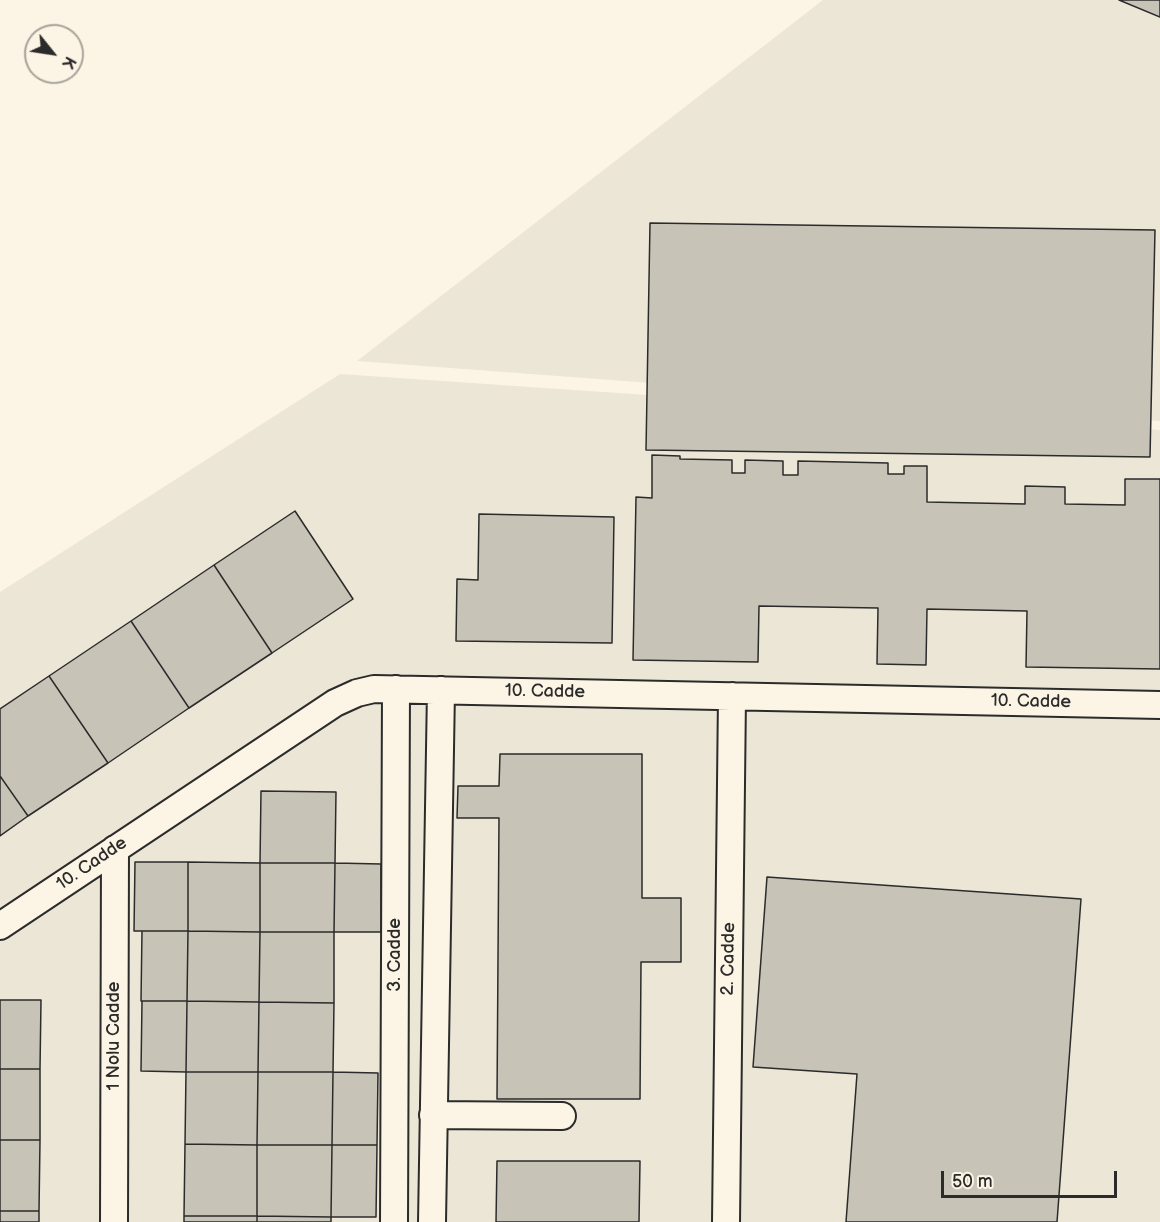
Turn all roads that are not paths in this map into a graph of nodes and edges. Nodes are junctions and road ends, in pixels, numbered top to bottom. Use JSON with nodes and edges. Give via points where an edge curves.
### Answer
{"nodes":[{"id":1,"x":396,"y":689,"type":"junction"},
{"id":2,"x":441,"y":690,"type":"junction"},
{"id":3,"x":732,"y":696,"type":"junction"},
{"id":4,"x":1160,"y":705,"type":"edge"},
{"id":5,"x":115,"y":849,"type":"junction"},
{"id":6,"x":0,"y":926,"type":"edge"},
{"id":7,"x":433,"y":1115,"type":"junction"},
{"id":8,"x":562,"y":1116,"type":"dead end"},
{"id":9,"x":114,"y":1222,"type":"edge"},
{"id":10,"x":394,"y":1222,"type":"edge"},
{"id":11,"x":432,"y":1222,"type":"edge"},
{"id":12,"x":726,"y":1222,"type":"edge"}],
"edges":[{"from":1,"to":2,"type":"street","name":"10. Cadde"},
{"from":1,"to":5,"type":"street","name":"10. Cadde","via":[[366,691],[335,703]]},
{"from":1,"to":10,"type":"street","name":"3. Cadde"},
{"from":2,"to":3,"type":"street","name":"10. Cadde"},
{"from":2,"to":7,"type":"street"},
{"from":3,"to":4,"type":"street","name":"10. Cadde"},
{"from":3,"to":12,"type":"street","name":"2. Cadde"},
{"from":5,"to":6,"type":"street","name":"10. Cadde"},
{"from":5,"to":9,"type":"street","name":"1 Nolu Cadde"},
{"from":7,"to":8,"type":"street"},
{"from":7,"to":11,"type":"street"}]}
